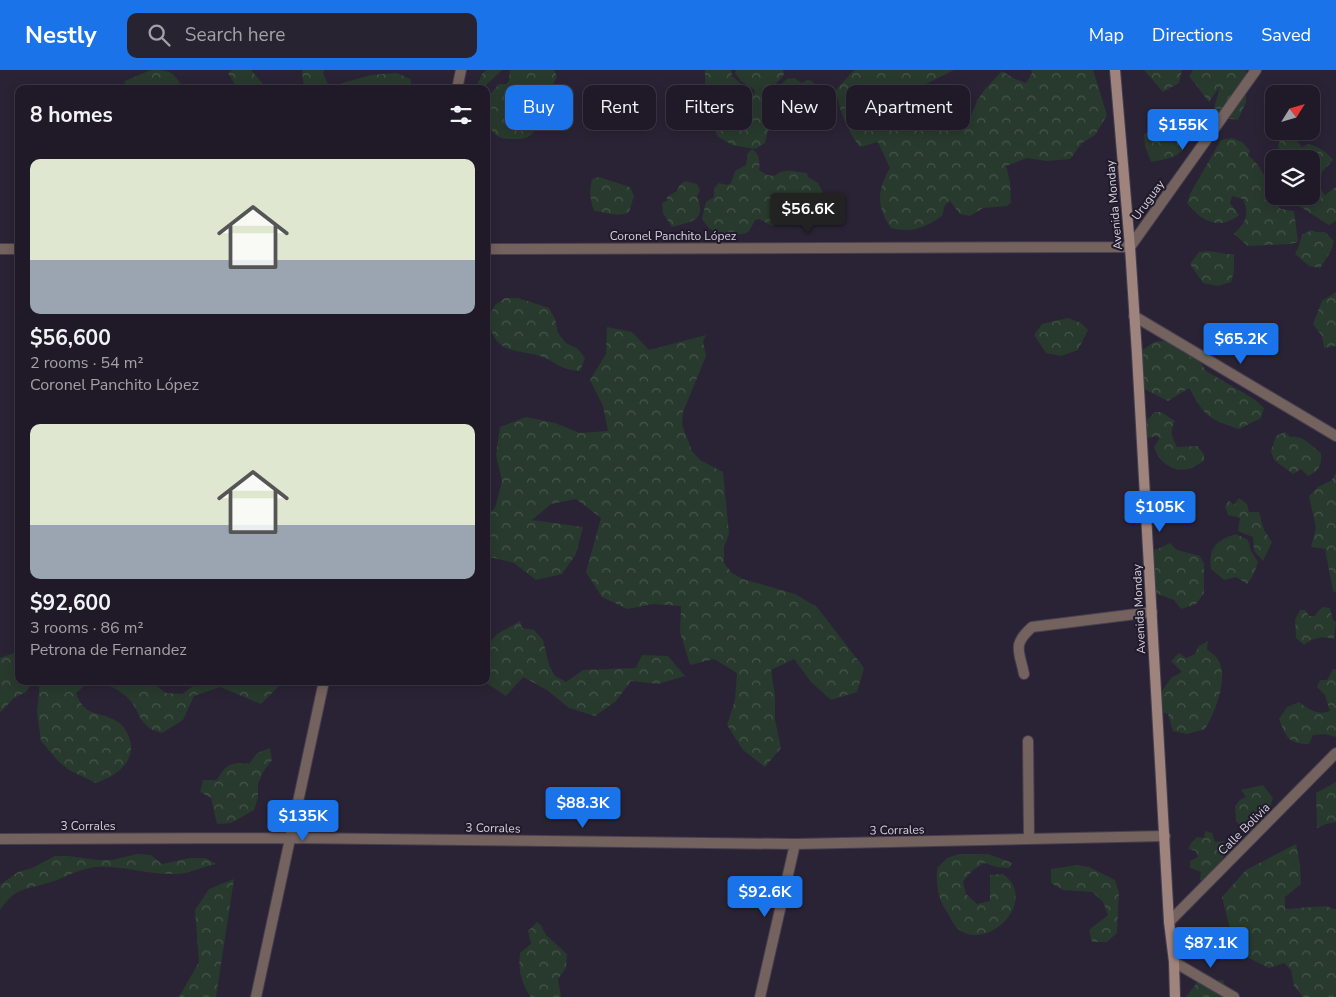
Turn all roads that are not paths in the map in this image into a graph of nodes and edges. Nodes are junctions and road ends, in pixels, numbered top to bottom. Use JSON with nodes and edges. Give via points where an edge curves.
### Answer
{"nodes":[{"id":1,"x":462,"y":70,"type":"edge"},
{"id":2,"x":1115,"y":70,"type":"edge"},
{"id":3,"x":1256,"y":70,"type":"edge"},
{"id":4,"x":458,"y":85,"type":"edge"},
{"id":5,"x":1130,"y":247,"type":"junction"},
{"id":6,"x":0,"y":249,"type":"edge"},
{"id":7,"x":15,"y":249,"type":"edge"},
{"id":8,"x":490,"y":249,"type":"edge"},
{"id":9,"x":1134,"y":316,"type":"junction"},
{"id":10,"x":1336,"y":436,"type":"edge"},
{"id":11,"x":1152,"y":612,"type":"junction"},
{"id":12,"x":1024,"y":674,"type":"dead end"},
{"id":13,"x":323,"y":685,"type":"edge"},
{"id":14,"x":1028,"y":741,"type":"dead end"},
{"id":15,"x":1336,"y":753,"type":"edge"},
{"id":16,"x":1165,"y":836,"type":"junction"},
{"id":17,"x":291,"y":838,"type":"junction"},
{"id":18,"x":0,"y":839,"type":"edge"},
{"id":19,"x":1029,"y":840,"type":"junction"},
{"id":20,"x":795,"y":844,"type":"junction"},
{"id":21,"x":1169,"y":922,"type":"junction"},
{"id":22,"x":1174,"y":962,"type":"junction"},
{"id":23,"x":256,"y":997,"type":"edge"},
{"id":24,"x":760,"y":997,"type":"edge"},
{"id":25,"x":1174,"y":997,"type":"edge"},
{"id":26,"x":1234,"y":997,"type":"edge"}],
"edges":[{"from":1,"to":4,"type":"street"},
{"from":2,"to":5,"type":"main road","name":"Avenida Monday"},
{"from":3,"to":5,"type":"street","name":"Uruguay"},
{"from":5,"to":8,"type":"street","name":"Coronel Panchito López"},
{"from":5,"to":9,"type":"main road","name":"Avenida Monday"},
{"from":6,"to":7,"type":"street"},
{"from":9,"to":10,"type":"street"},
{"from":9,"to":11,"type":"main road","name":"Avenida Monday"},
{"from":11,"to":12,"type":"street","via":[[1032,627],[1021,637],[1018,646]]},
{"from":11,"to":16,"type":"main road","name":"Avenida Monday"},
{"from":13,"to":17,"type":"street"},
{"from":14,"to":19,"type":"street"},
{"from":15,"to":21,"type":"street","name":"Calle Bolivia"},
{"from":16,"to":19,"type":"street","name":"3 Corrales"},
{"from":16,"to":21,"type":"main road","name":"Avenida Monday"},
{"from":17,"to":18,"type":"street","name":"3 Corrales"},
{"from":17,"to":20,"type":"street","name":"3 Corrales"},
{"from":17,"to":23,"type":"street"},
{"from":19,"to":20,"type":"street","name":"3 Corrales"},
{"from":20,"to":24,"type":"street"},
{"from":21,"to":22,"type":"main road","name":"Avenida Monday"},
{"from":22,"to":25,"type":"main road","name":"Avenida Monday"},
{"from":22,"to":26,"type":"street"}]}
